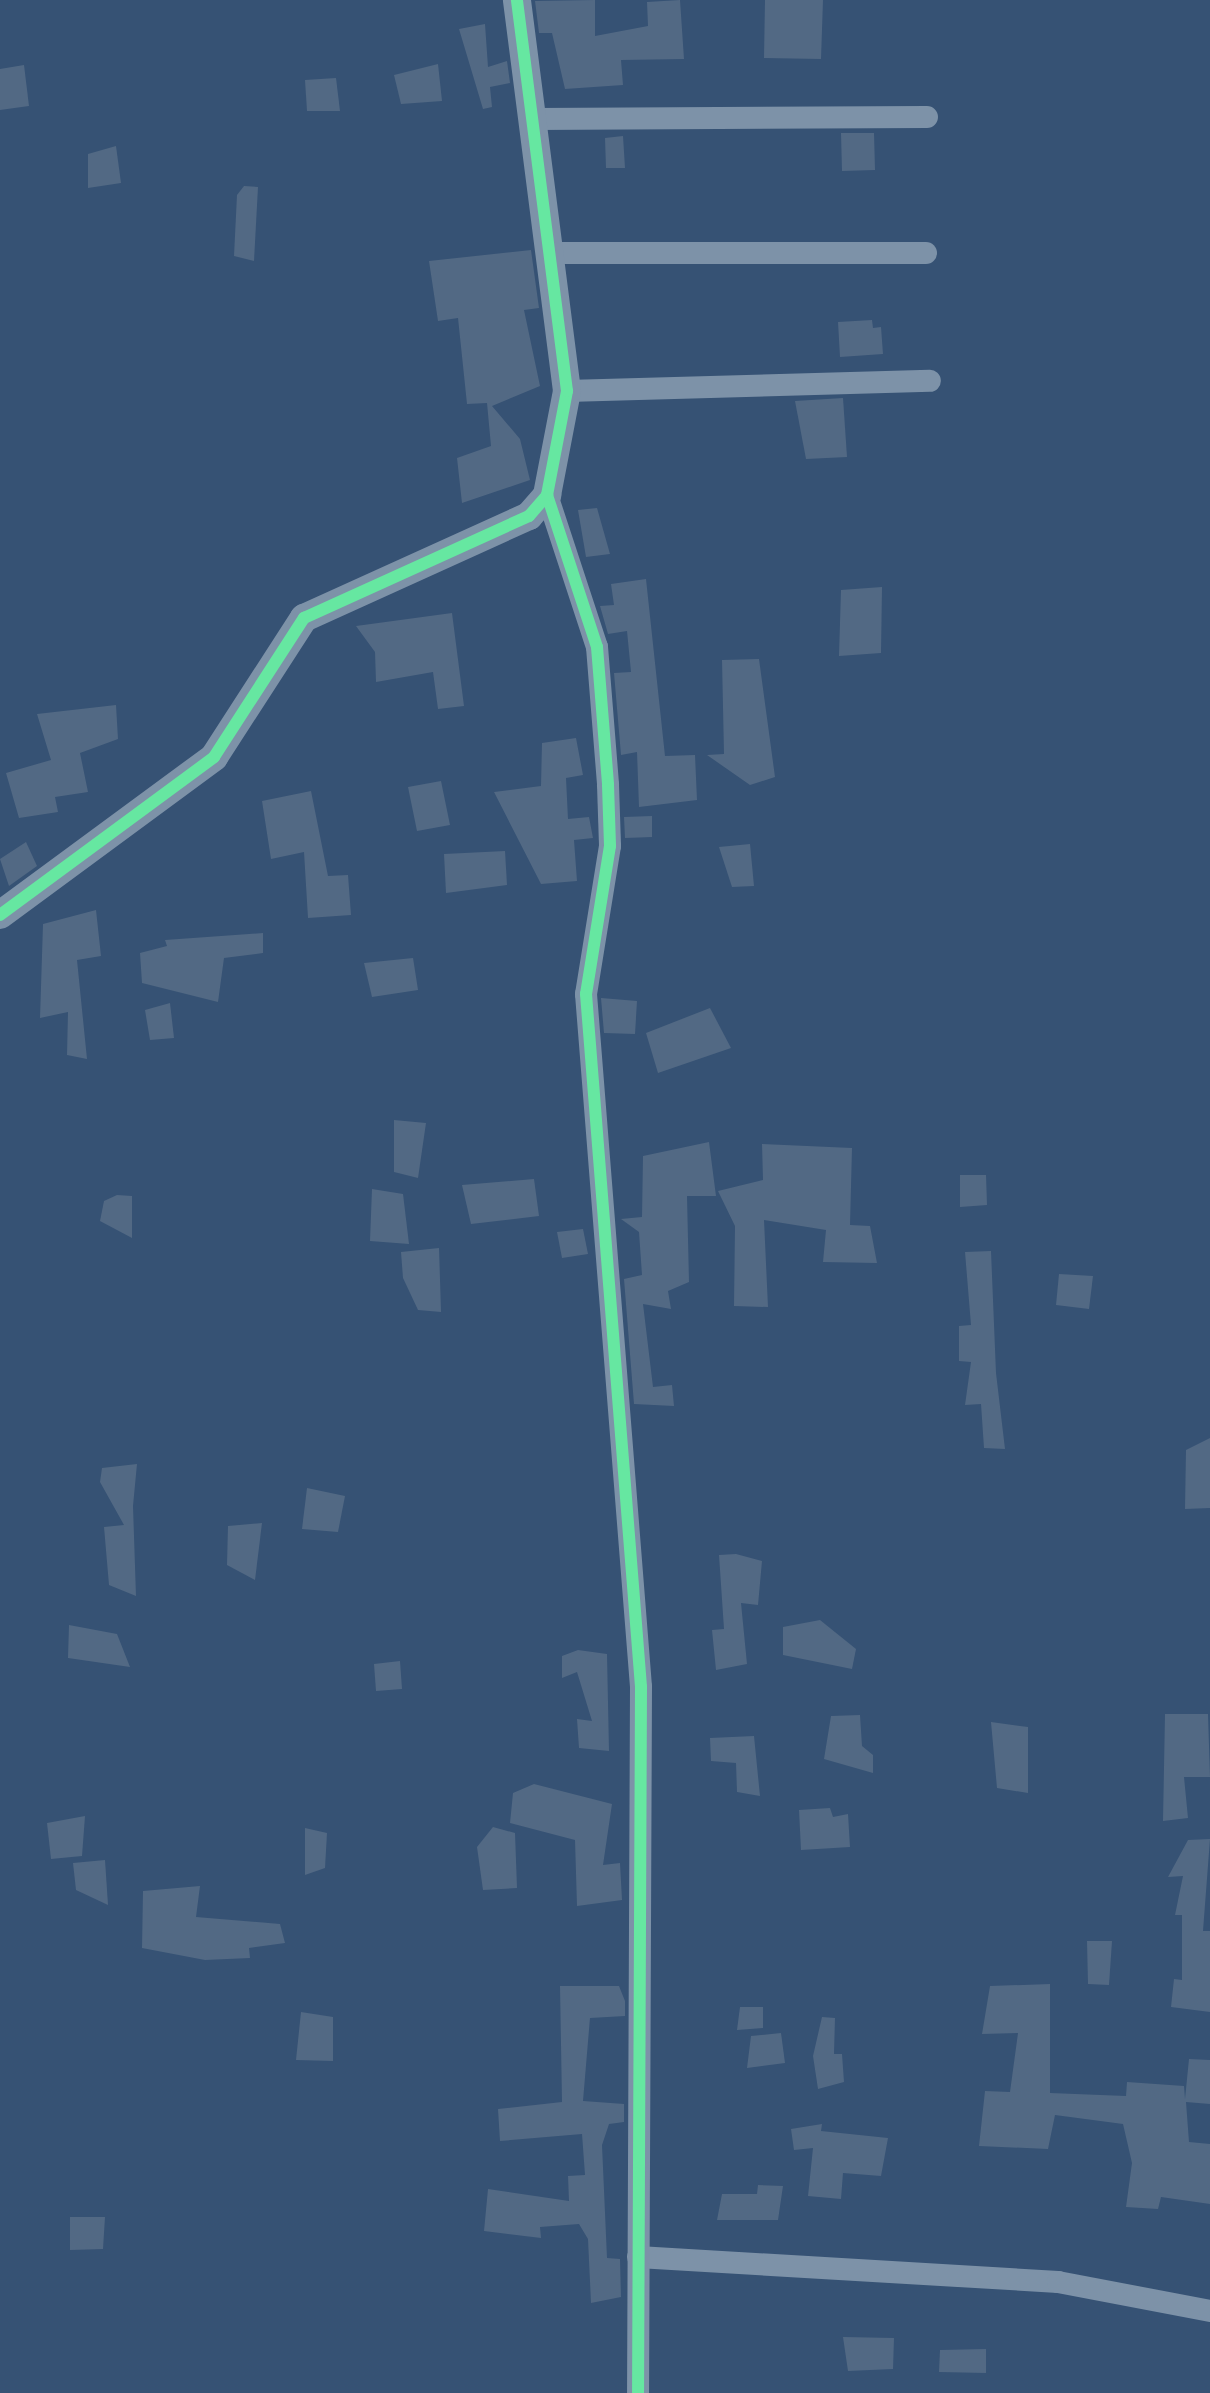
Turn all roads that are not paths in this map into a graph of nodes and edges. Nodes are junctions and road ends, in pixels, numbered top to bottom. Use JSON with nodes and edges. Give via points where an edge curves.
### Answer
{"nodes":[{"id":1,"x":517,"y":0,"type":"edge"},
{"id":2,"x":927,"y":117,"type":"dead end"},
{"id":3,"x":535,"y":119,"type":"junction"},
{"id":4,"x":551,"y":253,"type":"junction"},
{"id":5,"x":926,"y":253,"type":"dead end"},
{"id":6,"x":930,"y":381,"type":"dead end"},
{"id":7,"x":568,"y":391,"type":"junction"},
{"id":8,"x":547,"y":496,"type":"junction"},
{"id":9,"x":0,"y":915,"type":"edge"},
{"id":10,"x":638,"y":2257,"type":"junction"},
{"id":11,"x":1210,"y":2311,"type":"edge"},
{"id":12,"x":638,"y":2393,"type":"edge"}],
"edges":[{"from":1,"to":3,"type":"street"},
{"from":2,"to":3,"type":"street"},
{"from":3,"to":4,"type":"street"},
{"from":4,"to":5,"type":"street"},
{"from":4,"to":7,"type":"street"},
{"from":6,"to":7,"type":"street"},
{"from":7,"to":8,"type":"street"},
{"from":8,"to":9,"type":"street","via":[[528,516],[304,618],[214,757]]},
{"from":8,"to":10,"type":"street","via":[[597,647],[608,785],[610,846],[586,994],[588,1088],[641,1687]]},
{"from":10,"to":11,"type":"street","via":[[1058,2282]]},
{"from":10,"to":12,"type":"street"}]}
